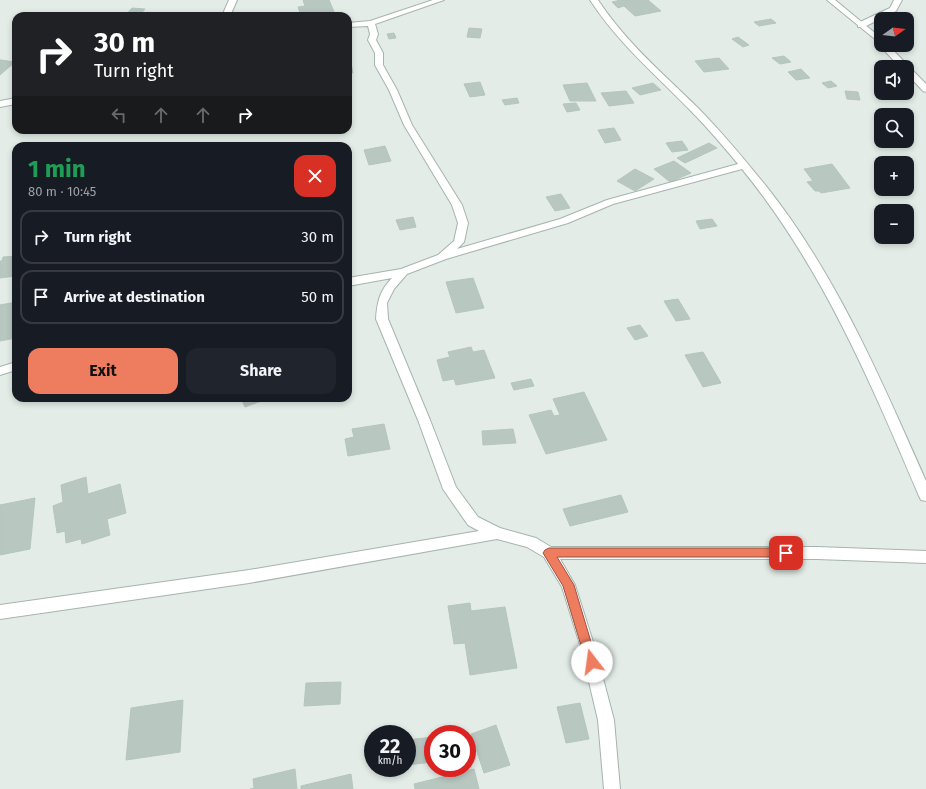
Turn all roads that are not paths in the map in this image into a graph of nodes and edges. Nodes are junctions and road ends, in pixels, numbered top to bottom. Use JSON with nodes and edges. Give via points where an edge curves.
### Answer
{"nodes":[{"id":1,"x":232,"y":0,"type":"edge"},
{"id":2,"x":440,"y":0,"type":"edge"},
{"id":3,"x":594,"y":0,"type":"edge"},
{"id":4,"x":831,"y":0,"type":"edge"},
{"id":5,"x":898,"y":0,"type":"edge"},
{"id":6,"x":428,"y":1,"type":"edge"},
{"id":7,"x":228,"y":12,"type":"edge"},
{"id":8,"x":371,"y":23,"type":"junction"},
{"id":9,"x":352,"y":25,"type":"edge"},
{"id":10,"x":861,"y":25,"type":"junction"},
{"id":11,"x":874,"y":36,"type":"edge"},
{"id":12,"x":891,"y":52,"type":"edge"},
{"id":13,"x":898,"y":60,"type":"edge"},
{"id":14,"x":914,"y":76,"type":"edge"},
{"id":15,"x":926,"y":89,"type":"edge"},
{"id":16,"x":12,"y":102,"type":"edge"},
{"id":17,"x":0,"y":104,"type":"edge"},
{"id":18,"x":743,"y":166,"type":"junction"},
{"id":19,"x":442,"y":257,"type":"junction"},
{"id":20,"x":403,"y":272,"type":"junction"},
{"id":21,"x":352,"y":281,"type":"edge"},
{"id":22,"x":12,"y":367,"type":"edge"},
{"id":23,"x":0,"y":370,"type":"edge"},
{"id":24,"x":926,"y":496,"type":"edge"},
{"id":25,"x":497,"y":533,"type":"junction"},
{"id":26,"x":549,"y":553,"type":"junction"},
{"id":27,"x":926,"y":558,"type":"edge"},
{"id":28,"x":0,"y":612,"type":"edge"},
{"id":29,"x":612,"y":789,"type":"edge"}],
"edges":[{"from":1,"to":7,"type":"street"},
{"from":2,"to":6,"type":"street"},
{"from":3,"to":18,"type":"street","via":[[612,28],[643,63],[695,110]]},
{"from":4,"to":10,"type":"street"},
{"from":5,"to":10,"type":"street","via":[[893,9]]},
{"from":6,"to":8,"type":"street"},
{"from":8,"to":9,"type":"street"},
{"from":8,"to":19,"type":"street","via":[[374,34],[372,40],[379,53],[379,65],[408,125],[457,205],[464,223],[459,242]]},
{"from":10,"to":11,"type":"street"},
{"from":12,"to":13,"type":"street"},
{"from":14,"to":15,"type":"street"},
{"from":16,"to":17,"type":"street"},
{"from":18,"to":19,"type":"street","via":[[610,202],[526,233]]},
{"from":18,"to":24,"type":"street","via":[[783,216],[811,258],[842,313],[892,417]]},
{"from":19,"to":20,"type":"street"},
{"from":20,"to":21,"type":"street"},
{"from":20,"to":25,"type":"street","via":[[389,287],[382,303],[382,319],[450,489],[473,521]]},
{"from":22,"to":23,"type":"street"},
{"from":25,"to":26,"type":"street","via":[[531,542]]},
{"from":25,"to":28,"type":"street","via":[[361,559],[144,594]]},
{"from":26,"to":27,"type":"street","via":[[817,553]]},
{"from":26,"to":29,"type":"street","via":[[568,585],[588,648],[606,720]]}]}
